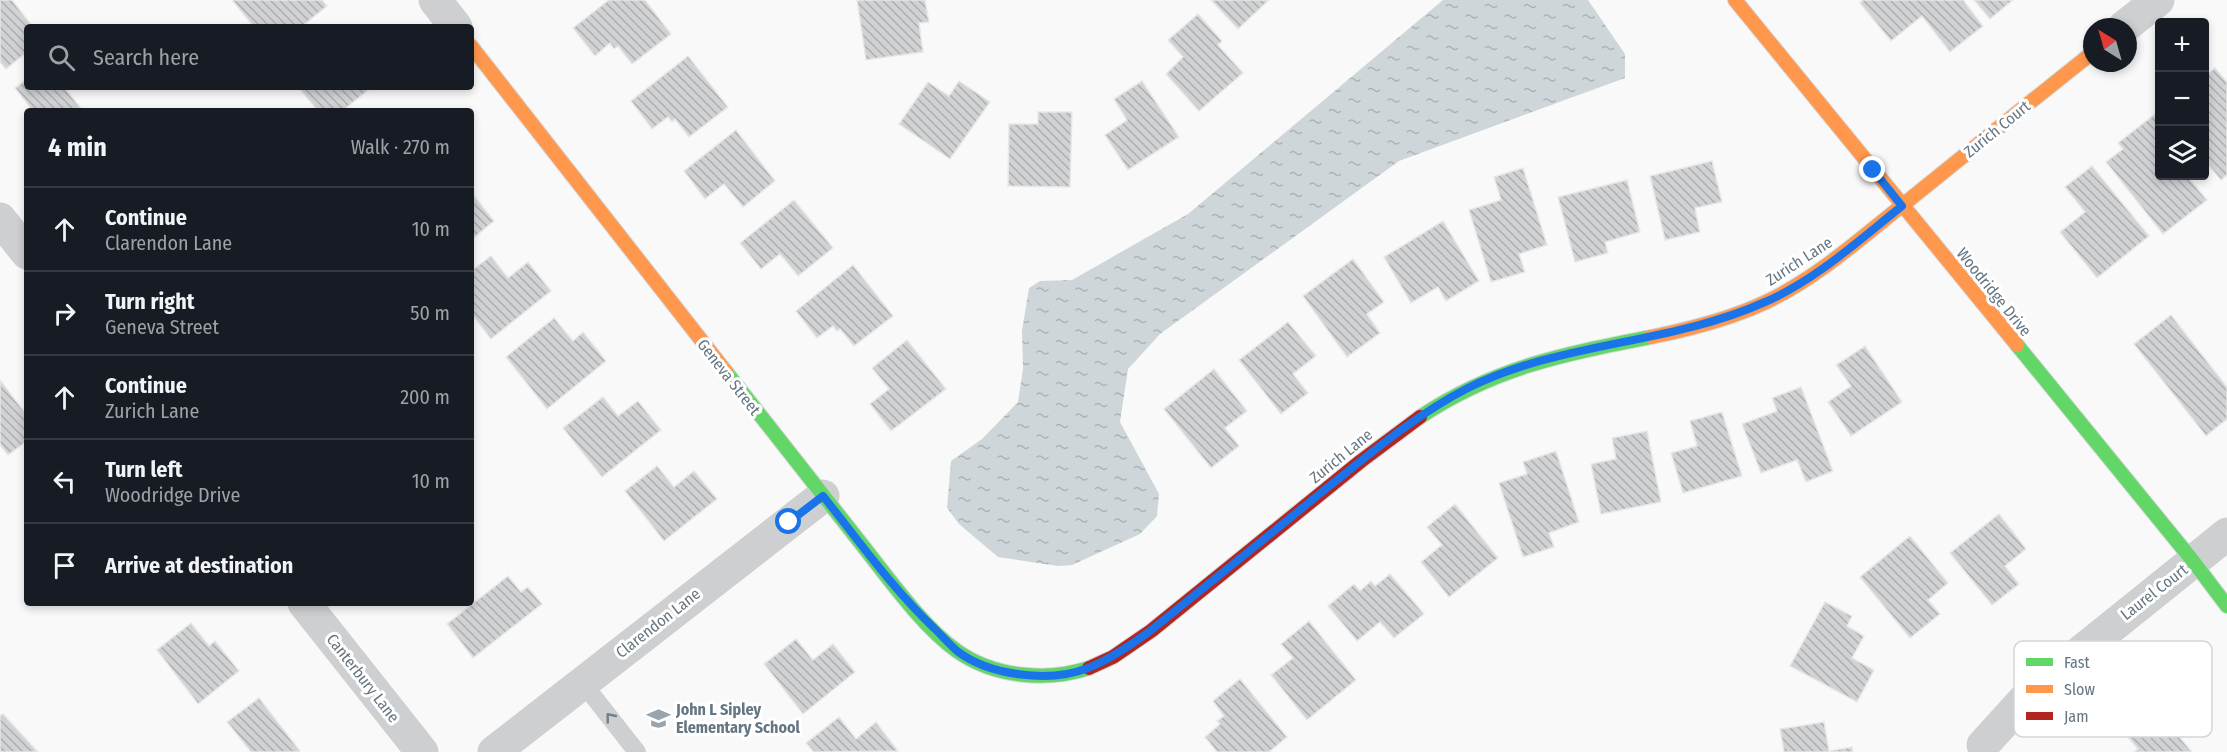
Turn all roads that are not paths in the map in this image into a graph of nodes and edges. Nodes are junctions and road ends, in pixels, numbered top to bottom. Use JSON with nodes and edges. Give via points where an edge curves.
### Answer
{"nodes":[{"id":1,"x":435,"y":0,"type":"edge"},
{"id":2,"x":1735,"y":0,"type":"edge"},
{"id":3,"x":2158,"y":0,"type":"edge"},
{"id":4,"x":2135,"y":18,"type":"edge"},
{"id":5,"x":454,"y":24,"type":"edge"},
{"id":6,"x":474,"y":50,"type":"edge"},
{"id":7,"x":2083,"y":60,"type":"edge"},
{"id":8,"x":1902,"y":206,"type":"junction"},
{"id":9,"x":0,"y":219,"type":"edge"},
{"id":10,"x":24,"y":249,"type":"edge"},
{"id":11,"x":823,"y":496,"type":"junction"},
{"id":12,"x":2227,"y":534,"type":"edge"},
{"id":13,"x":2193,"y":561,"type":"junction"},
{"id":14,"x":306,"y":606,"type":"edge"},
{"id":15,"x":2227,"y":606,"type":"edge"},
{"id":16,"x":2094,"y":641,"type":"edge"},
{"id":17,"x":1015,"y":674,"type":"joint"},
{"id":18,"x":582,"y":682,"type":"junction"},
{"id":19,"x":2014,"y":711,"type":"edge"},
{"id":20,"x":1983,"y":745,"type":"dead end"},
{"id":21,"x":422,"y":752,"type":"edge"},
{"id":22,"x":494,"y":752,"type":"edge"},
{"id":23,"x":637,"y":752,"type":"edge"}],
"edges":[{"from":1,"to":5,"type":"street"},
{"from":2,"to":8,"type":"street","name":"Woodridge Drive"},
{"from":3,"to":4,"type":"street"},
{"from":6,"to":11,"type":"street","name":"Geneva Street"},
{"from":7,"to":8,"type":"street","name":"Zurich Court"},
{"from":8,"to":13,"type":"street","name":"Woodridge Drive"},
{"from":8,"to":17,"type":"street","name":"Zurich Lane","via":[[1818,271],[1767,302],[1698,326],[1550,357],[1467,389],[1380,445],[1118,654],[1087,669],[1050,676]]},
{"from":9,"to":10,"type":"street"},
{"from":11,"to":17,"type":"street","name":"Geneva Street","via":[[905,600],[958,651],[988,667]]},
{"from":11,"to":18,"type":"street","name":"Clarendon Lane"},
{"from":12,"to":13,"type":"street","name":"Laurel Court"},
{"from":13,"to":15,"type":"street","name":"Woodridge Drive"},
{"from":13,"to":16,"type":"street","name":"Laurel Court"},
{"from":14,"to":21,"type":"street","name":"Canterbury Lane"},
{"from":18,"to":22,"type":"street","name":"Clarendon Lane"},
{"from":23,"to":18,"type":"lane","one_way":true},
{"from":19,"to":20,"type":"street","name":"Laurel Court"}]}
